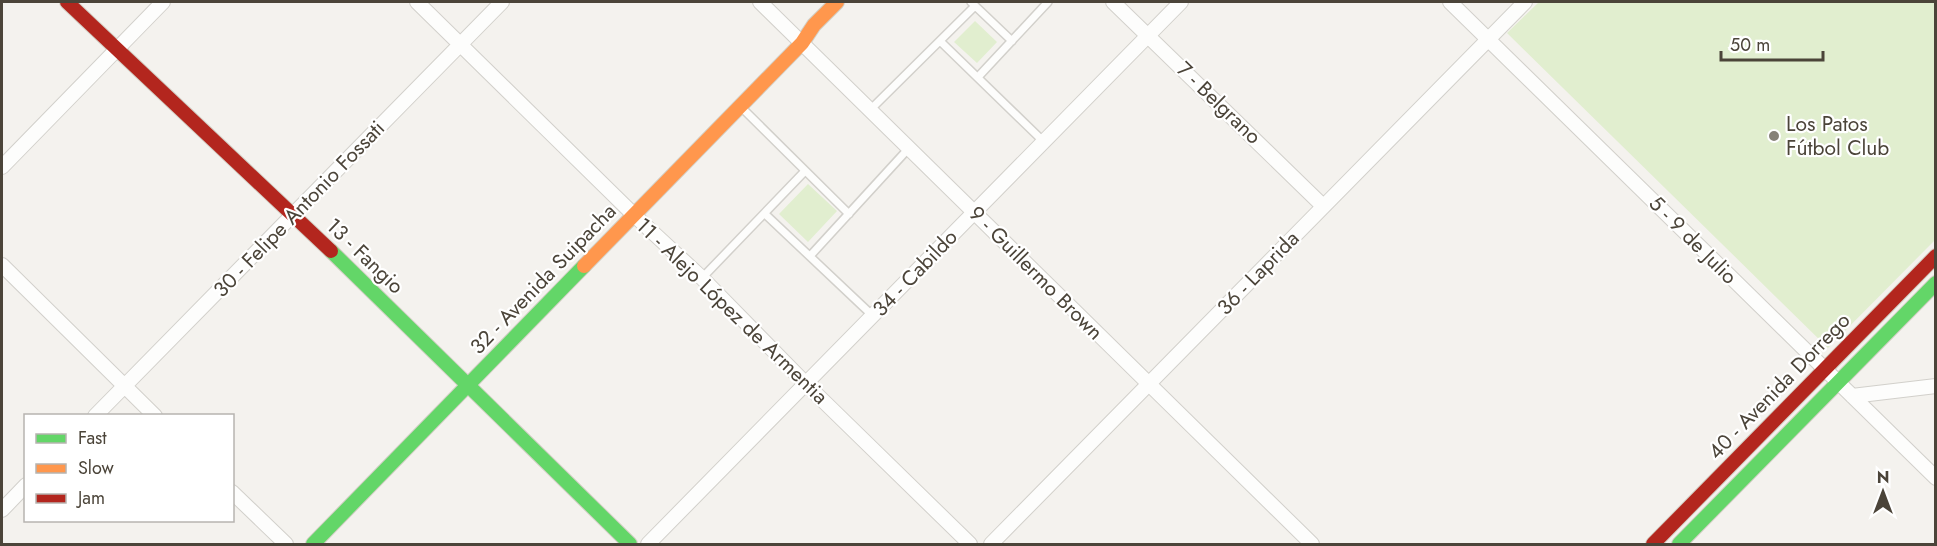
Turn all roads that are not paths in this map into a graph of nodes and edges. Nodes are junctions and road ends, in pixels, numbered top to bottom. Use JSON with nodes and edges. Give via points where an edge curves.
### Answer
{"nodes":[{"id":1,"x":67,"y":2,"type":"edge"},
{"id":2,"x":163,"y":2,"type":"edge"},
{"id":3,"x":417,"y":2,"type":"edge"},
{"id":4,"x":502,"y":2,"type":"edge"},
{"id":5,"x":760,"y":2,"type":"edge"},
{"id":6,"x":837,"y":2,"type":"edge"},
{"id":7,"x":851,"y":2,"type":"edge"},
{"id":8,"x":1048,"y":2,"type":"edge"},
{"id":9,"x":1113,"y":2,"type":"edge"},
{"id":10,"x":1181,"y":2,"type":"edge"},
{"id":11,"x":1450,"y":2,"type":"edge"},
{"id":12,"x":1526,"y":2,"type":"edge"},
{"id":13,"x":973,"y":4,"type":"edge"},
{"id":14,"x":1149,"y":35,"type":"junction"},
{"id":15,"x":1489,"y":39,"type":"junction"},
{"id":16,"x":1012,"y":41,"type":"junction"},
{"id":17,"x":941,"y":42,"type":"junction"},
{"id":18,"x":802,"y":43,"type":"junction"},
{"id":19,"x":460,"y":44,"type":"junction"},
{"id":20,"x":116,"y":49,"type":"junction"},
{"id":21,"x":978,"y":77,"type":"junction"},
{"id":22,"x":740,"y":106,"type":"junction"},
{"id":23,"x":870,"y":110,"type":"junction"},
{"id":24,"x":1044,"y":142,"type":"junction"},
{"id":25,"x":909,"y":148,"type":"junction"},
{"id":26,"x":2,"y":167,"type":"edge"},
{"id":27,"x":805,"y":171,"type":"junction"},
{"id":28,"x":1323,"y":206,"type":"junction"},
{"id":29,"x":975,"y":212,"type":"junction"},
{"id":30,"x":293,"y":214,"type":"junction"},
{"id":31,"x":765,"y":214,"type":"junction"},
{"id":32,"x":849,"y":214,"type":"junction"},
{"id":33,"x":634,"y":215,"type":"junction"},
{"id":34,"x":810,"y":256,"type":"junction"},
{"id":35,"x":1935,"y":256,"type":"edge"},
{"id":36,"x":2,"y":265,"type":"edge"},
{"id":37,"x":702,"y":278,"type":"junction"},
{"id":38,"x":1935,"y":283,"type":"edge"},
{"id":39,"x":873,"y":316,"type":"junction"},
{"id":40,"x":1825,"y":370,"type":"junction"},
{"id":41,"x":1838,"y":382,"type":"junction"},
{"id":42,"x":806,"y":384,"type":"junction"},
{"id":43,"x":1149,"y":384,"type":"junction"},
{"id":44,"x":124,"y":386,"type":"junction"},
{"id":45,"x":468,"y":386,"type":"junction"},
{"id":46,"x":1935,"y":386,"type":"edge"},
{"id":47,"x":1852,"y":396,"type":"junction"},
{"id":48,"x":97,"y":414,"type":"edge"},
{"id":49,"x":153,"y":414,"type":"edge"},
{"id":50,"x":1935,"y":478,"type":"edge"},
{"id":51,"x":24,"y":487,"type":"edge"},
{"id":52,"x":234,"y":494,"type":"edge"},
{"id":53,"x":2,"y":510,"type":"edge"},
{"id":54,"x":286,"y":544,"type":"edge"},
{"id":55,"x":314,"y":544,"type":"edge"},
{"id":56,"x":630,"y":544,"type":"edge"},
{"id":57,"x":648,"y":544,"type":"edge"},
{"id":58,"x":970,"y":544,"type":"edge"},
{"id":59,"x":991,"y":544,"type":"edge"},
{"id":60,"x":1312,"y":544,"type":"edge"},
{"id":61,"x":1653,"y":544,"type":"edge"},
{"id":62,"x":1679,"y":544,"type":"edge"}],
"edges":[{"from":1,"to":20,"type":"street","name":"13 - Fangio"},
{"from":2,"to":20,"type":"street"},
{"from":3,"to":19,"type":"street","name":"11 - Alejo López de Armentia"},
{"from":4,"to":19,"type":"street","name":"30 - Felipe Antonio Fossati"},
{"from":5,"to":18,"type":"street","name":"9 - Guillermo Brown"},
{"from":6,"to":18,"type":"street","name":"32 - Avenida Suipacha"},
{"from":7,"to":18,"type":"street","name":"32 - Avenida Suipacha","via":[[822,31]]},
{"from":8,"to":16,"type":"lane"},
{"from":9,"to":14,"type":"street","name":"7 - Belgrano"},
{"from":10,"to":14,"type":"street","name":"34 - Cabildo"},
{"from":11,"to":15,"type":"street","name":"5 - 9 de Julio"},
{"from":12,"to":15,"type":"street","name":"36 - Laprida"},
{"from":13,"to":16,"type":"lane"},
{"from":13,"to":17,"type":"lane"},
{"from":14,"to":24,"type":"street","name":"34 - Cabildo"},
{"from":14,"to":28,"type":"street","name":"7 - Belgrano"},
{"from":15,"to":28,"type":"street","name":"36 - Laprida"},
{"from":15,"to":40,"type":"street","name":"5 - 9 de Julio"},
{"from":16,"to":21,"type":"lane"},
{"from":17,"to":21,"type":"lane"},
{"from":17,"to":23,"type":"lane"},
{"from":18,"to":22,"type":"street","name":"32 - Avenida Suipacha"},
{"from":18,"to":23,"type":"street","name":"9 - Guillermo Brown"},
{"from":19,"to":30,"type":"street","name":"30 - Felipe Antonio Fossati"},
{"from":19,"to":33,"type":"street","name":"11 - Alejo López de Armentia"},
{"from":20,"to":26,"type":"street"},
{"from":20,"to":30,"type":"street","name":"13 - Fangio"},
{"from":21,"to":24,"type":"lane"},
{"from":22,"to":27,"type":"lane"},
{"from":22,"to":33,"type":"street","name":"32 - Avenida Suipacha"},
{"from":23,"to":25,"type":"street","name":"9 - Guillermo Brown"},
{"from":24,"to":29,"type":"street","name":"34 - Cabildo"},
{"from":25,"to":29,"type":"street","name":"9 - Guillermo Brown"},
{"from":25,"to":32,"type":"lane"},
{"from":27,"to":31,"type":"lane"},
{"from":27,"to":32,"type":"lane"},
{"from":28,"to":43,"type":"street","name":"36 - Laprida"},
{"from":29,"to":39,"type":"street","name":"34 - Cabildo"},
{"from":29,"to":43,"type":"street","name":"9 - Guillermo Brown"},
{"from":30,"to":44,"type":"street","name":"30 - Felipe Antonio Fossati"},
{"from":30,"to":45,"type":"street","name":"13 - Fangio"},
{"from":31,"to":34,"type":"lane"},
{"from":31,"to":37,"type":"lane"},
{"from":32,"to":34,"type":"lane"},
{"from":33,"to":37,"type":"street","name":"11 - Alejo López de Armentia"},
{"from":33,"to":45,"type":"street","name":"32 - Avenida Suipacha"},
{"from":34,"to":39,"type":"lane"},
{"from":35,"to":40,"type":"street","name":"40 - Avenida Dorrego"},
{"from":36,"to":44,"type":"street"},
{"from":37,"to":42,"type":"street","name":"11 - Alejo López de Armentia"},
{"from":38,"to":41,"type":"street","name":"40 - Avenida Dorrego"},
{"from":39,"to":42,"type":"street","name":"34 - Cabildo"},
{"from":40,"to":41,"type":"street","name":"5 - 9 de Julio"},
{"from":40,"to":61,"type":"street","name":"40 - Avenida Dorrego"},
{"from":41,"to":47,"type":"street","name":"5 - 9 de Julio"},
{"from":41,"to":62,"type":"street","name":"40 - Avenida Dorrego"},
{"from":42,"to":57,"type":"street","name":"34 - Cabildo"},
{"from":42,"to":58,"type":"street","name":"11 - Alejo López de Armentia"},
{"from":43,"to":59,"type":"street","name":"36 - Laprida"},
{"from":43,"to":60,"type":"street","name":"9 - Guillermo Brown"},
{"from":44,"to":48,"type":"street","name":"30 - Felipe Antonio Fossati"},
{"from":44,"to":49,"type":"street"},
{"from":45,"to":55,"type":"street","name":"32 - Avenida Suipacha"},
{"from":45,"to":56,"type":"street","name":"13 - Fangio"},
{"from":46,"to":47,"type":"street"},
{"from":47,"to":50,"type":"street","name":"5 - 9 de Julio"},
{"from":51,"to":53,"type":"street"},
{"from":52,"to":54,"type":"street"}]}
